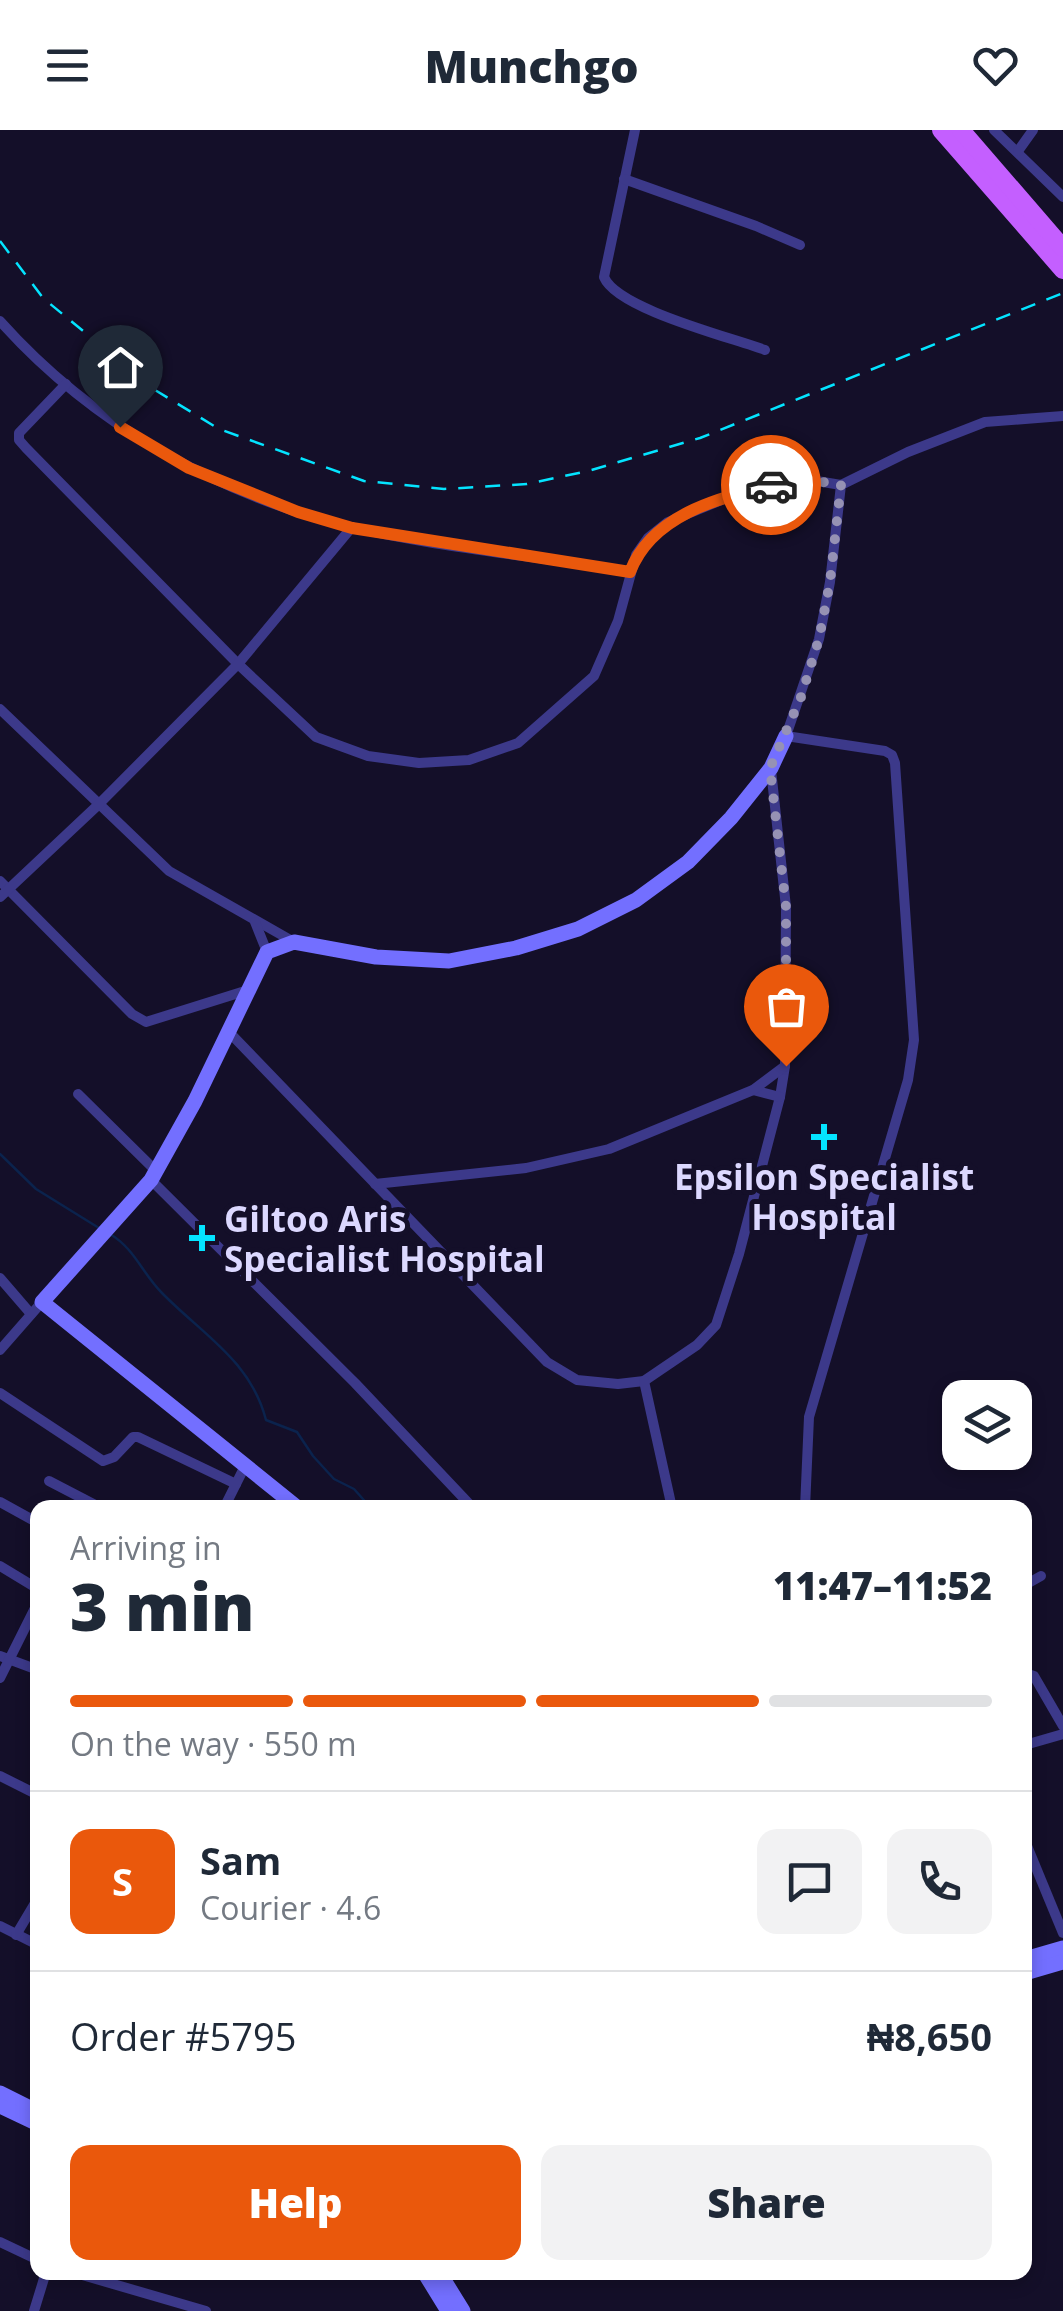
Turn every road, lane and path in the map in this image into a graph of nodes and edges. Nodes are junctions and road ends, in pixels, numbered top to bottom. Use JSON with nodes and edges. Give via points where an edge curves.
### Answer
{"nodes":[{"id":1,"x":635,"y":130,"type":"edge"},
{"id":2,"x":941,"y":130,"type":"edge"},
{"id":3,"x":961,"y":130,"type":"edge"},
{"id":4,"x":994,"y":130,"type":"edge"},
{"id":5,"x":1033,"y":130,"type":"edge"},
{"id":6,"x":1018,"y":151,"type":"junction"},
{"id":7,"x":624,"y":179,"type":"junction"},
{"id":8,"x":1063,"y":197,"type":"edge"},
{"id":9,"x":800,"y":246,"type":"dead end"},
{"id":10,"x":1063,"y":248,"type":"edge"},
{"id":11,"x":1063,"y":270,"type":"edge"},
{"id":12,"x":1,"y":324,"type":"edge"},
{"id":13,"x":765,"y":350,"type":"dead end"},
{"id":14,"x":66,"y":384,"type":"junction"},
{"id":15,"x":1063,"y":416,"type":"edge"},
{"id":16,"x":841,"y":485,"type":"junction"},
{"id":17,"x":352,"y":528,"type":"junction"},
{"id":18,"x":630,"y":572,"type":"junction"},
{"id":19,"x":238,"y":664,"type":"junction"},
{"id":20,"x":0,"y":709,"type":"edge"},
{"id":21,"x":786,"y":736,"type":"junction"},
{"id":22,"x":770,"y":768,"type":"junction"},
{"id":23,"x":98,"y":805,"type":"junction"},
{"id":24,"x":3,"y":889,"type":"edge"},
{"id":25,"x":255,"y":921,"type":"junction"},
{"id":26,"x":294,"y":942,"type":"junction"},
{"id":27,"x":267,"y":952,"type":"junction"},
{"id":28,"x":246,"y":991,"type":"junction"},
{"id":29,"x":212,"y":1003,"type":"junction"},
{"id":30,"x":236,"y":1012,"type":"junction"},
{"id":31,"x":228,"y":1031,"type":"junction"},
{"id":32,"x":786,"y":1066,"type":"junction"},
{"id":33,"x":754,"y":1090,"type":"junction"},
{"id":34,"x":78,"y":1094,"type":"dead end"},
{"id":35,"x":780,"y":1097,"type":"junction"},
{"id":36,"x":154,"y":1175,"type":"junction"},
{"id":37,"x":375,"y":1184,"type":"junction"},
{"id":38,"x":0,"y":1278,"type":"edge"},
{"id":39,"x":36,"y":1308,"type":"junction"},
{"id":40,"x":0,"y":1350,"type":"edge"},
{"id":41,"x":644,"y":1382,"type":"junction"},
{"id":42,"x":0,"y":1392,"type":"edge"},
{"id":43,"x":246,"y":1464,"type":"junction"},
{"id":44,"x":49,"y":1481,"type":"dead end"},
{"id":45,"x":236,"y":1484,"type":"junction"},
{"id":46,"x":86,"y":1500,"type":"edge"},
{"id":47,"x":228,"y":1500,"type":"edge"},
{"id":48,"x":289,"y":1500,"type":"edge"},
{"id":49,"x":465,"y":1500,"type":"edge"},
{"id":50,"x":670,"y":1500,"type":"edge"},
{"id":51,"x":805,"y":1500,"type":"edge"},
{"id":52,"x":0,"y":1502,"type":"edge"},
{"id":53,"x":30,"y":1519,"type":"edge"},
{"id":54,"x":0,"y":1566,"type":"edge"},
{"id":55,"x":1040,"y":1576,"type":"dead end"},
{"id":56,"x":1032,"y":1581,"type":"edge"},
{"id":57,"x":30,"y":1584,"type":"edge"},
{"id":58,"x":30,"y":1616,"type":"edge"},
{"id":59,"x":5,"y":1659,"type":"edge"},
{"id":60,"x":30,"y":1667,"type":"edge"},
{"id":61,"x":1032,"y":1675,"type":"edge"},
{"id":62,"x":0,"y":1678,"type":"edge"},
{"id":63,"x":1063,"y":1726,"type":"edge"},
{"id":64,"x":1063,"y":1734,"type":"edge"},
{"id":65,"x":1032,"y":1743,"type":"edge"},
{"id":66,"x":0,"y":1776,"type":"edge"},
{"id":67,"x":30,"y":1792,"type":"edge"},
{"id":68,"x":1032,"y":1858,"type":"edge"},
{"id":69,"x":30,"y":1911,"type":"edge"},
{"id":70,"x":0,"y":1926,"type":"edge"},
{"id":71,"x":1063,"y":1934,"type":"edge"},
{"id":72,"x":16,"y":1935,"type":"junction"},
{"id":73,"x":30,"y":1941,"type":"edge"},
{"id":74,"x":1063,"y":1948,"type":"edge"},
{"id":75,"x":1032,"y":1957,"type":"edge"},
{"id":76,"x":1063,"y":1962,"type":"edge"},
{"id":77,"x":1032,"y":1971,"type":"edge"},
{"id":78,"x":0,"y":2093,"type":"edge"},
{"id":79,"x":0,"y":2106,"type":"edge"},
{"id":80,"x":30,"y":2109,"type":"edge"},
{"id":81,"x":30,"y":2111,"type":"edge"},
{"id":82,"x":0,"y":2242,"type":"edge"},
{"id":83,"x":30,"y":2256,"type":"edge"},
{"id":84,"x":44,"y":2280,"type":"edge"},
{"id":85,"x":99,"y":2280,"type":"edge"},
{"id":86,"x":429,"y":2280,"type":"edge"},
{"id":87,"x":444,"y":2280,"type":"edge"},
{"id":88,"x":34,"y":2311,"type":"edge"},
{"id":89,"x":206,"y":2311,"type":"edge"},
{"id":90,"x":448,"y":2311,"type":"edge"},
{"id":91,"x":463,"y":2311,"type":"edge"}],
"edges":[{"from":1,"to":7,"type":"street"},
{"from":2,"to":11,"type":"main road"},
{"from":3,"to":10,"type":"main road"},
{"from":4,"to":6,"type":"street"},
{"from":5,"to":6,"type":"street"},
{"from":6,"to":8,"type":"street"},
{"from":7,"to":9,"type":"street"},
{"from":7,"to":13,"type":"street","via":[[604,277],[612,291]]},
{"from":12,"to":14,"type":"street"},
{"from":14,"to":17,"type":"street","via":[[120,427],[189,468]]},
{"from":14,"to":19,"type":"street","via":[[19,440]]},
{"from":15,"to":16,"type":"street","via":[[985,422]]},
{"from":16,"to":18,"type":"street","via":[[799,478],[668,522],[648,538]]},
{"from":16,"to":21,"type":"street","via":[[819,639]]},
{"from":17,"to":18,"type":"street"},
{"from":17,"to":19,"type":"street"},
{"from":18,"to":19,"type":"street","via":[[594,676],[518,742],[470,760],[368,756],[316,737]]},
{"from":19,"to":23,"type":"street"},
{"from":20,"to":23,"type":"street"},
{"from":21,"to":22,"type":"street"},
{"from":21,"to":51,"type":"street","via":[[884,752],[896,763],[914,1025],[908,1080],[809,1417]]},
{"from":22,"to":26,"type":"street","via":[[688,862],[636,900],[578,929],[449,961]]},
{"from":22,"to":32,"type":"street","via":[[786,907]]},
{"from":23,"to":24,"type":"street"},
{"from":23,"to":25,"type":"street","via":[[168,871]]},
{"from":24,"to":29,"type":"street","via":[[146,1022]]},
{"from":25,"to":26,"type":"street"},
{"from":25,"to":27,"type":"street"},
{"from":26,"to":27,"type":"street"},
{"from":27,"to":28,"type":"street"},
{"from":28,"to":29,"type":"street"},
{"from":28,"to":30,"type":"street"},
{"from":29,"to":30,"type":"street"},
{"from":30,"to":31,"type":"street"},
{"from":31,"to":36,"type":"street"},
{"from":31,"to":37,"type":"street"},
{"from":32,"to":33,"type":"street"},
{"from":32,"to":35,"type":"street"},
{"from":33,"to":35,"type":"street"},
{"from":33,"to":37,"type":"street","via":[[609,1148],[526,1168]]},
{"from":34,"to":36,"type":"street"},
{"from":35,"to":41,"type":"street","via":[[716,1326]]},
{"from":36,"to":39,"type":"street"},
{"from":36,"to":49,"type":"street"},
{"from":37,"to":41,"type":"street","via":[[547,1362],[577,1380]]},
{"from":38,"to":39,"type":"street"},
{"from":39,"to":40,"type":"street"},
{"from":39,"to":43,"type":"street"},
{"from":41,"to":50,"type":"street"},
{"from":42,"to":45,"type":"street","via":[[103,1461],[138,1437]]},
{"from":43,"to":45,"type":"street"},
{"from":43,"to":48,"type":"street"},
{"from":44,"to":46,"type":"street"},
{"from":45,"to":47,"type":"street"},
{"from":52,"to":53,"type":"street"},
{"from":54,"to":57,"type":"street"},
{"from":55,"to":56,"type":"street"},
{"from":58,"to":59,"type":"street"},
{"from":59,"to":60,"type":"street"},
{"from":59,"to":62,"type":"street"},
{"from":61,"to":63,"type":"street"},
{"from":64,"to":65,"type":"street"},
{"from":66,"to":67,"type":"street"},
{"from":68,"to":71,"type":"street"},
{"from":69,"to":72,"type":"street"},
{"from":70,"to":72,"type":"street"},
{"from":72,"to":73,"type":"street"},
{"from":74,"to":75,"type":"street"},
{"from":76,"to":77,"type":"street"},
{"from":78,"to":80,"type":"street"},
{"from":79,"to":81,"type":"street"},
{"from":82,"to":83,"type":"street"},
{"from":84,"to":88,"type":"street"},
{"from":85,"to":89,"type":"street"},
{"from":86,"to":90,"type":"street"},
{"from":87,"to":91,"type":"street"}]}
